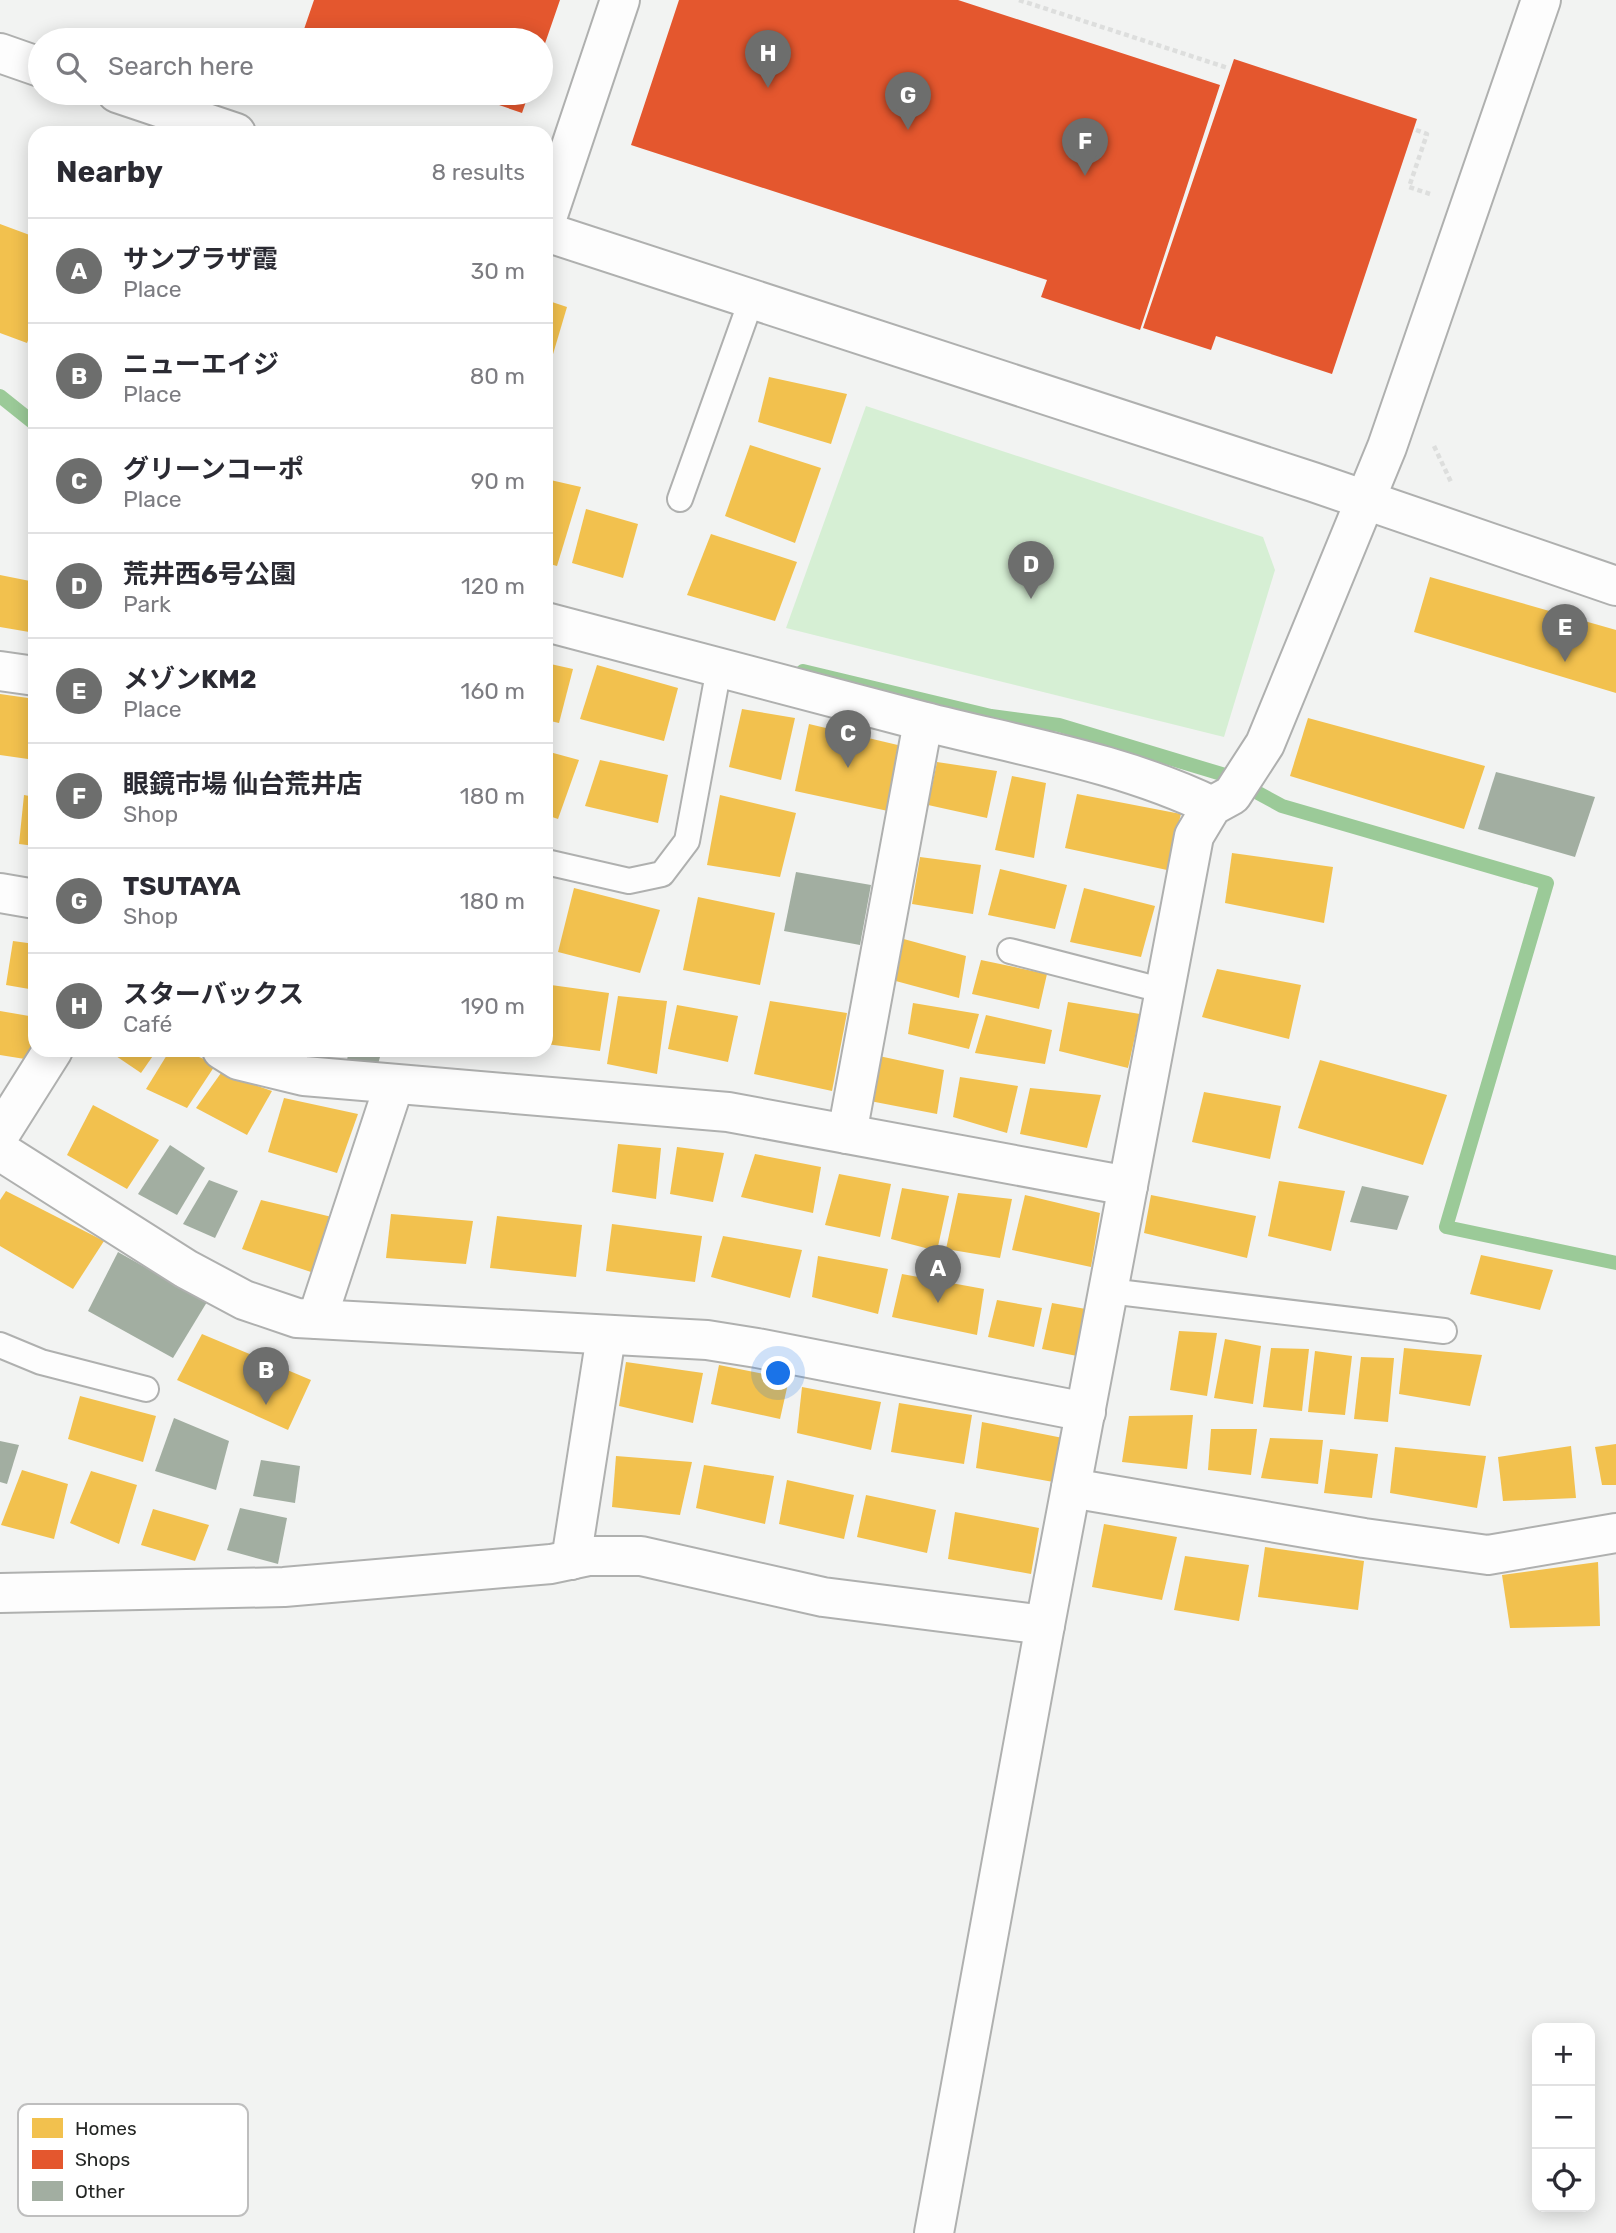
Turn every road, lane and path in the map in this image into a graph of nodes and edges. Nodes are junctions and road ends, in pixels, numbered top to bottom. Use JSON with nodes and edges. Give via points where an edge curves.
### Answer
{"nodes":[{"id":1,"x":620,"y":0,"type":"edge"},
{"id":2,"x":1019,"y":0,"type":"edge"},
{"id":3,"x":1541,"y":0,"type":"edge"},
{"id":4,"x":0,"y":53,"type":"edge"},
{"id":5,"x":28,"y":63,"type":"edge"},
{"id":6,"x":1228,"y":68,"type":"dead end"},
{"id":7,"x":153,"y":105,"type":"edge"},
{"id":8,"x":215,"y":126,"type":"edge"},
{"id":9,"x":1416,"y":130,"type":"dead end"},
{"id":10,"x":1437,"y":197,"type":"dead end"},
{"id":11,"x":553,"y":200,"type":"edge"},
{"id":12,"x":553,"y":234,"type":"edge"},
{"id":13,"x":752,"y":298,"type":"junction"},
{"id":14,"x":1431,"y":439,"type":"dead end"},
{"id":15,"x":1452,"y":484,"type":"dead end"},
{"id":16,"x":680,"y":499,"type":"dead end"},
{"id":17,"x":1364,"y":501,"type":"junction"},
{"id":18,"x":1616,"y":586,"type":"edge"},
{"id":19,"x":553,"y":624,"type":"edge"},
{"id":20,"x":719,"y":668,"type":"junction"},
{"id":21,"x":0,"y":671,"type":"edge"},
{"id":22,"x":28,"y":675,"type":"edge"},
{"id":23,"x":922,"y":722,"type":"junction"},
{"id":24,"x":1232,"y":790,"type":"junction"},
{"id":25,"x":553,"y":864,"type":"edge"},
{"id":26,"x":0,"y":893,"type":"edge"},
{"id":27,"x":28,"y":898,"type":"edge"},
{"id":28,"x":1010,"y":951,"type":"dead end"},
{"id":29,"x":1165,"y":991,"type":"junction"},
{"id":30,"x":49,"y":1057,"type":"edge"},
{"id":31,"x":233,"y":1057,"type":"edge"},
{"id":32,"x":394,"y":1085,"type":"junction"},
{"id":33,"x":0,"y":1134,"type":"edge"},
{"id":34,"x":847,"y":1134,"type":"junction"},
{"id":35,"x":0,"y":1151,"type":"edge"},
{"id":36,"x":1128,"y":1186,"type":"junction"},
{"id":37,"x":1108,"y":1291,"type":"junction"},
{"id":38,"x":317,"y":1319,"type":"junction"},
{"id":39,"x":1444,"y":1331,"type":"dead end"},
{"id":40,"x":606,"y":1336,"type":"junction"},
{"id":41,"x":0,"y":1345,"type":"edge"},
{"id":42,"x":146,"y":1389,"type":"dead end"},
{"id":43,"x":1086,"y":1412,"type":"junction"},
{"id":44,"x":1071,"y":1488,"type":"junction"},
{"id":45,"x":1616,"y":1533,"type":"edge"},
{"id":46,"x":571,"y":1560,"type":"junction"},
{"id":47,"x":0,"y":1593,"type":"edge"},
{"id":48,"x":1045,"y":1625,"type":"junction"},
{"id":49,"x":934,"y":2233,"type":"edge"}],
"edges":[{"from":1,"to":11,"type":"street"},
{"from":2,"to":6,"type":"path"},
{"from":3,"to":17,"type":"street"},
{"from":4,"to":5,"type":"street"},
{"from":7,"to":8,"type":"street"},
{"from":9,"to":10,"type":"path","via":[[1427,134],[1409,187]]},
{"from":12,"to":13,"type":"street"},
{"from":13,"to":16,"type":"lane"},
{"from":13,"to":17,"type":"street"},
{"from":14,"to":15,"type":"path"},
{"from":17,"to":18,"type":"street"},
{"from":17,"to":24,"type":"street","via":[[1265,744]]},
{"from":19,"to":20,"type":"street"},
{"from":20,"to":23,"type":"street"},
{"from":20,"to":25,"type":"lane","via":[[687,841],[662,874],[629,881]]},
{"from":21,"to":22,"type":"street"},
{"from":23,"to":24,"type":"street","via":[[1091,762],[1179,790]]},
{"from":23,"to":34,"type":"street"},
{"from":24,"to":29,"type":"street","via":[[1194,836]]},
{"from":26,"to":27,"type":"street"},
{"from":28,"to":29,"type":"lane"},
{"from":29,"to":36,"type":"street"},
{"from":30,"to":33,"type":"street"},
{"from":31,"to":32,"type":"street","via":[[303,1076]]},
{"from":32,"to":34,"type":"street","via":[[727,1112]]},
{"from":32,"to":38,"type":"street"},
{"from":34,"to":36,"type":"street"},
{"from":35,"to":38,"type":"street","via":[[232,1294],[297,1318]]},
{"from":36,"to":37,"type":"street"},
{"from":37,"to":39,"type":"lane"},
{"from":37,"to":43,"type":"street"},
{"from":38,"to":40,"type":"street"},
{"from":40,"to":43,"type":"street","via":[[707,1340]]},
{"from":40,"to":46,"type":"street"},
{"from":41,"to":42,"type":"lane","via":[[41,1362]]},
{"from":43,"to":44,"type":"street"},
{"from":44,"to":45,"type":"street","via":[[1488,1555]]},
{"from":44,"to":48,"type":"street"},
{"from":46,"to":47,"type":"street","via":[[284,1587]]},
{"from":46,"to":48,"type":"street","via":[[641,1556],[823,1597]]},
{"from":48,"to":49,"type":"street"}]}
